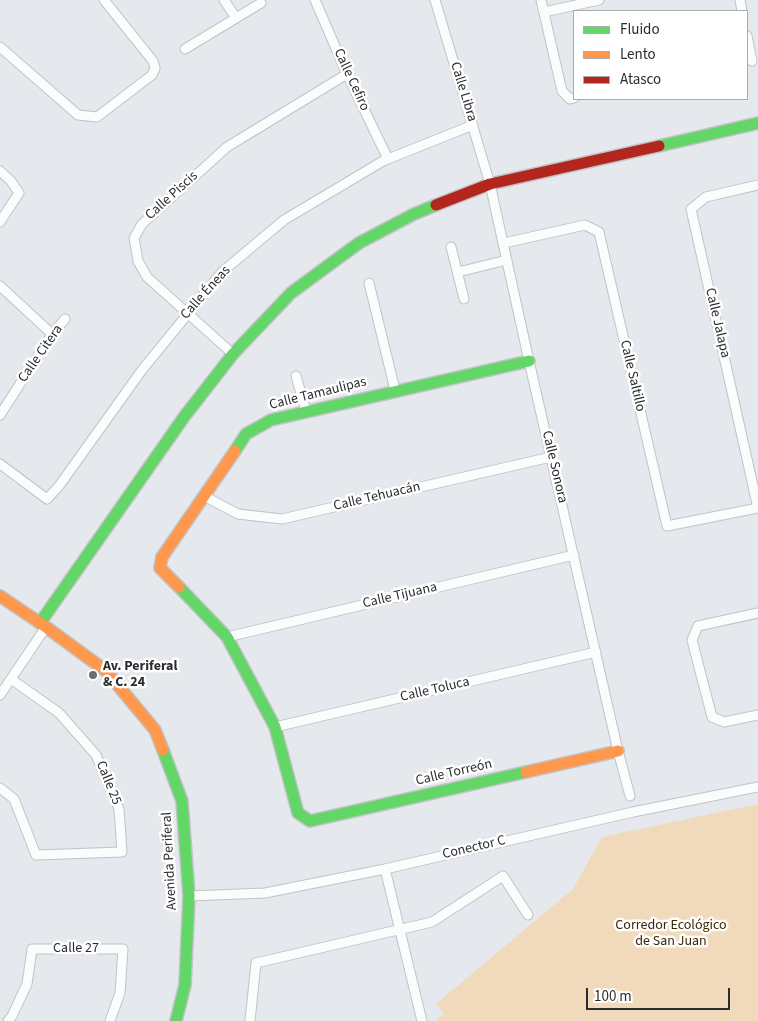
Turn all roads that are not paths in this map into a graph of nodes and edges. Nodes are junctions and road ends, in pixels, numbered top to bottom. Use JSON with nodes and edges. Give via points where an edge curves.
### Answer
{"nodes":[{"id":1,"x":104,"y":0,"type":"edge"},
{"id":2,"x":224,"y":0,"type":"edge"},
{"id":3,"x":315,"y":0,"type":"edge"},
{"id":4,"x":435,"y":0,"type":"edge"},
{"id":5,"x":541,"y":0,"type":"edge"},
{"id":6,"x":599,"y":0,"type":"edge"},
{"id":7,"x":261,"y":3,"type":"dead end"},
{"id":8,"x":544,"y":12,"type":"junction"},
{"id":9,"x":236,"y":18,"type":"junction"},
{"id":10,"x":748,"y":41,"type":"edge"},
{"id":11,"x":0,"y":47,"type":"edge"},
{"id":12,"x":185,"y":49,"type":"dead end"},
{"id":13,"x":752,"y":61,"type":"edge"},
{"id":14,"x":347,"y":74,"type":"junction"},
{"id":15,"x":573,"y":98,"type":"edge"},
{"id":16,"x":758,"y":123,"type":"edge"},
{"id":17,"x":473,"y":125,"type":"junction"},
{"id":18,"x":388,"y":159,"type":"junction"},
{"id":19,"x":0,"y":171,"type":"edge"},
{"id":20,"x":490,"y":184,"type":"junction"},
{"id":21,"x":758,"y":185,"type":"edge"},
{"id":22,"x":0,"y":222,"type":"edge"},
{"id":23,"x":504,"y":243,"type":"junction"},
{"id":24,"x":451,"y":247,"type":"dead end"},
{"id":25,"x":507,"y":260,"type":"junction"},
{"id":26,"x":458,"y":272,"type":"junction"},
{"id":27,"x":369,"y":283,"type":"dead end"},
{"id":28,"x":0,"y":286,"type":"edge"},
{"id":29,"x":464,"y":299,"type":"dead end"},
{"id":30,"x":188,"y":312,"type":"junction"},
{"id":31,"x":66,"y":319,"type":"dead end"},
{"id":32,"x":52,"y":334,"type":"junction"},
{"id":33,"x":233,"y":354,"type":"junction"},
{"id":34,"x":529,"y":361,"type":"junction"},
{"id":35,"x":296,"y":376,"type":"dead end"},
{"id":36,"x":395,"y":390,"type":"junction"},
{"id":37,"x":306,"y":411,"type":"junction"},
{"id":38,"x":0,"y":415,"type":"edge"},
{"id":39,"x":552,"y":457,"type":"junction"},
{"id":40,"x":0,"y":464,"type":"edge"},
{"id":41,"x":204,"y":496,"type":"junction"},
{"id":42,"x":758,"y":508,"type":"edge"},
{"id":43,"x":574,"y":555,"type":"junction"},
{"id":44,"x":0,"y":596,"type":"edge"},
{"id":45,"x":758,"y":613,"type":"edge"},
{"id":46,"x":43,"y":625,"type":"junction"},
{"id":47,"x":227,"y":637,"type":"junction"},
{"id":48,"x":596,"y":652,"type":"junction"},
{"id":49,"x":11,"y":679,"type":"junction"},
{"id":50,"x":0,"y":695,"type":"edge"},
{"id":51,"x":758,"y":715,"type":"edge"},
{"id":52,"x":275,"y":727,"type":"junction"},
{"id":53,"x":618,"y":751,"type":"junction"},
{"id":54,"x":758,"y":787,"type":"edge"},
{"id":55,"x":0,"y":788,"type":"edge"},
{"id":56,"x":630,"y":796,"type":"dead end"},
{"id":57,"x":385,"y":869,"type":"junction"},
{"id":58,"x":189,"y":896,"type":"junction"},
{"id":59,"x":528,"y":915,"type":"dead end"},
{"id":60,"x":399,"y":929,"type":"junction"},
{"id":61,"x":8,"y":1021,"type":"edge"},
{"id":62,"x":110,"y":1021,"type":"edge"},
{"id":63,"x":176,"y":1021,"type":"edge"},
{"id":64,"x":250,"y":1021,"type":"edge"},
{"id":65,"x":422,"y":1021,"type":"edge"}],
"edges":[{"from":1,"to":11,"type":"street","via":[[153,61],[155,68],[152,75],[97,117],[78,115]]},
{"from":2,"to":9,"type":"street"},
{"from":3,"to":14,"type":"street","name":"Calle Cefiro"},
{"from":4,"to":17,"type":"street","name":"Calle Libra"},
{"from":5,"to":8,"type":"street"},
{"from":6,"to":8,"type":"street"},
{"from":7,"to":9,"type":"street"},
{"from":8,"to":15,"type":"street","via":[[562,92]]},
{"from":9,"to":12,"type":"street"},
{"from":10,"to":13,"type":"street"},
{"from":14,"to":18,"type":"street","name":"Calle Cefiro"},
{"from":14,"to":30,"type":"street","name":"Calle Piscis","via":[[227,146],[142,224],[134,238],[138,261],[148,277]]},
{"from":16,"to":20,"type":"street"},
{"from":17,"to":18,"type":"street","name":"Calle Éneas"},
{"from":17,"to":20,"type":"street","name":"Calle Libra"},
{"from":18,"to":30,"type":"street","name":"Calle Éneas","via":[[284,220],[222,272]]},
{"from":19,"to":22,"type":"street","via":[[19,193]]},
{"from":20,"to":23,"type":"street","name":"Calle Sonora"},
{"from":20,"to":33,"type":"street","via":[[414,214],[359,243],[290,293]]},
{"from":21,"to":42,"type":"street","name":"Calle Jalapa","via":[[706,197],[691,209]]},
{"from":23,"to":25,"type":"street","name":"Calle Sonora"},
{"from":23,"to":42,"type":"street","name":"Calle Saltillo","via":[[585,225],[599,232],[667,526]]},
{"from":24,"to":26,"type":"street"},
{"from":25,"to":26,"type":"street"},
{"from":25,"to":34,"type":"street","name":"Calle Sonora"},
{"from":26,"to":29,"type":"street"},
{"from":27,"to":36,"type":"street"},
{"from":28,"to":32,"type":"street"},
{"from":30,"to":33,"type":"street","name":"Calle Piscis"},
{"from":30,"to":40,"type":"street","name":"Calle Éneas","via":[[142,370],[60,486],[47,499]]},
{"from":31,"to":32,"type":"street","name":"Calle Citera"},
{"from":32,"to":38,"type":"street","name":"Calle Citera"},
{"from":33,"to":46,"type":"street","via":[[184,417]]},
{"from":34,"to":36,"type":"street","name":"Calle Tamaulipas"},
{"from":34,"to":39,"type":"street","name":"Calle Sonora"},
{"from":35,"to":37,"type":"street"},
{"from":36,"to":37,"type":"street","name":"Calle Tamaulipas"},
{"from":37,"to":41,"type":"street","name":"Calle Tamaulipas","via":[[271,420],[246,434]]},
{"from":39,"to":41,"type":"street","name":"Calle Tehuacán","via":[[282,519],[238,514]]},
{"from":39,"to":43,"type":"street","name":"Calle Sonora"},
{"from":41,"to":47,"type":"street","name":"Calle Tamaulipas","via":[[162,557],[160,568]]},
{"from":43,"to":47,"type":"street","name":"Calle Tijuana"},
{"from":43,"to":48,"type":"street","name":"Calle Sonora"},
{"from":44,"to":46,"type":"street","name":"Avenida Periferal"},
{"from":45,"to":51,"type":"street","via":[[698,626],[692,640],[712,717],[724,722]]},
{"from":46,"to":49,"type":"street"},
{"from":46,"to":58,"type":"street","name":"Avenida Periferal","via":[[106,671],[155,730],[182,801]]},
{"from":47,"to":52,"type":"street"},
{"from":48,"to":52,"type":"street","name":"Calle Toluca"},
{"from":48,"to":53,"type":"street","name":"Calle Sonora"},
{"from":49,"to":50,"type":"street"},
{"from":49,"to":55,"type":"street","name":"Calle 25","via":[[60,713],[96,755],[119,809],[122,852],[36,855],[14,799]]},
{"from":52,"to":53,"type":"street","name":"Calle Torreón","via":[[298,813],[310,821]]},
{"from":53,"to":56,"type":"street","name":"Calle Sonora"},
{"from":54,"to":57,"type":"street","name":"Conector C"},
{"from":57,"to":58,"type":"street","name":"Conector C","via":[[265,893]]},
{"from":57,"to":60,"type":"street"},
{"from":58,"to":63,"type":"street","name":"Avenida Periferal","via":[[185,984]]},
{"from":59,"to":60,"type":"street","via":[[503,876],[432,922]]},
{"from":60,"to":64,"type":"street","via":[[256,963]]},
{"from":60,"to":65,"type":"street"},
{"from":61,"to":62,"type":"street","name":"Calle 27","via":[[27,984],[32,949],[123,949],[120,993]]}]}
